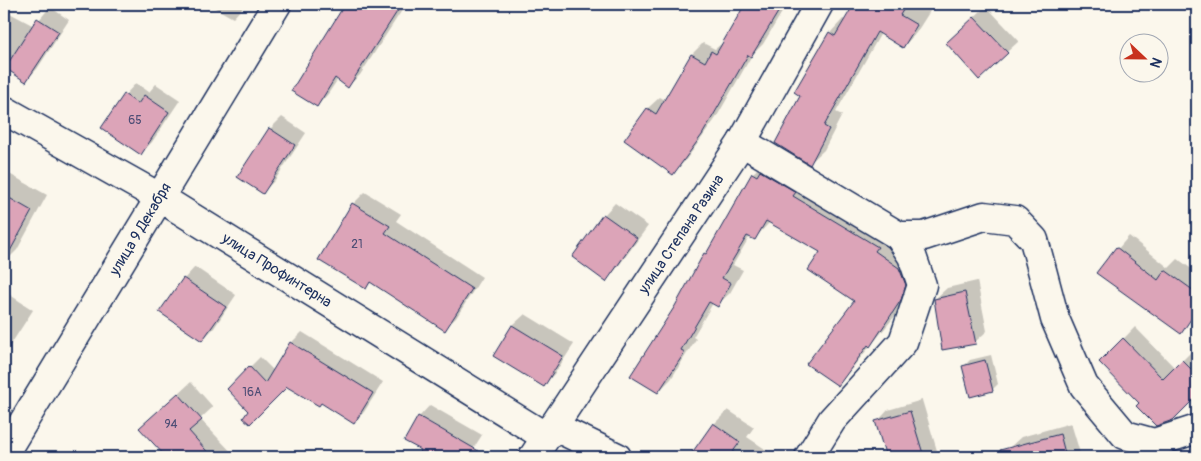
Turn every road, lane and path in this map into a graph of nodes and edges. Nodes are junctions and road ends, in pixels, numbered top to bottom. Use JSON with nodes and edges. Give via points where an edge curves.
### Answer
{"nodes":[{"id":1,"x":277,"y":4,"type":"edge"},
{"id":2,"x":819,"y":4,"type":"edge"},
{"id":3,"x":4,"y":110,"type":"edge"},
{"id":4,"x":742,"y":142,"type":"junction"},
{"id":5,"x":159,"y":197,"type":"junction"},
{"id":6,"x":899,"y":236,"type":"junction"},
{"id":7,"x":1197,"y":429,"type":"edge"},
{"id":8,"x":544,"y":440,"type":"edge"},
{"id":9,"x":4,"y":454,"type":"edge"},
{"id":10,"x":617,"y":457,"type":"edge"},
{"id":11,"x":810,"y":457,"type":"edge"}],
"edges":[{"from":1,"to":5,"type":"street","name":"улица 9 Декабря"},
{"from":2,"to":4,"type":"street","name":"улица Степана Разина"},
{"from":3,"to":5,"type":"street","name":"улица Профинтерна"},
{"from":4,"to":6,"type":"street"},
{"from":4,"to":8,"type":"street","name":"улица Степана Разина"},
{"from":5,"to":8,"type":"street","name":"улица Профинтерна"},
{"from":5,"to":9,"type":"street","name":"улица 9 Декабря"},
{"from":6,"to":7,"type":"street","via":[[924,236],[984,216],[1014,220],[1034,240],[1055,319],[1084,386],[1125,435],[1154,443]]},
{"from":6,"to":11,"type":"street","via":[[912,256],[922,285],[902,342],[832,420]]},
{"from":8,"to":10,"type":"street","name":"улица Профинтерна"}]}
